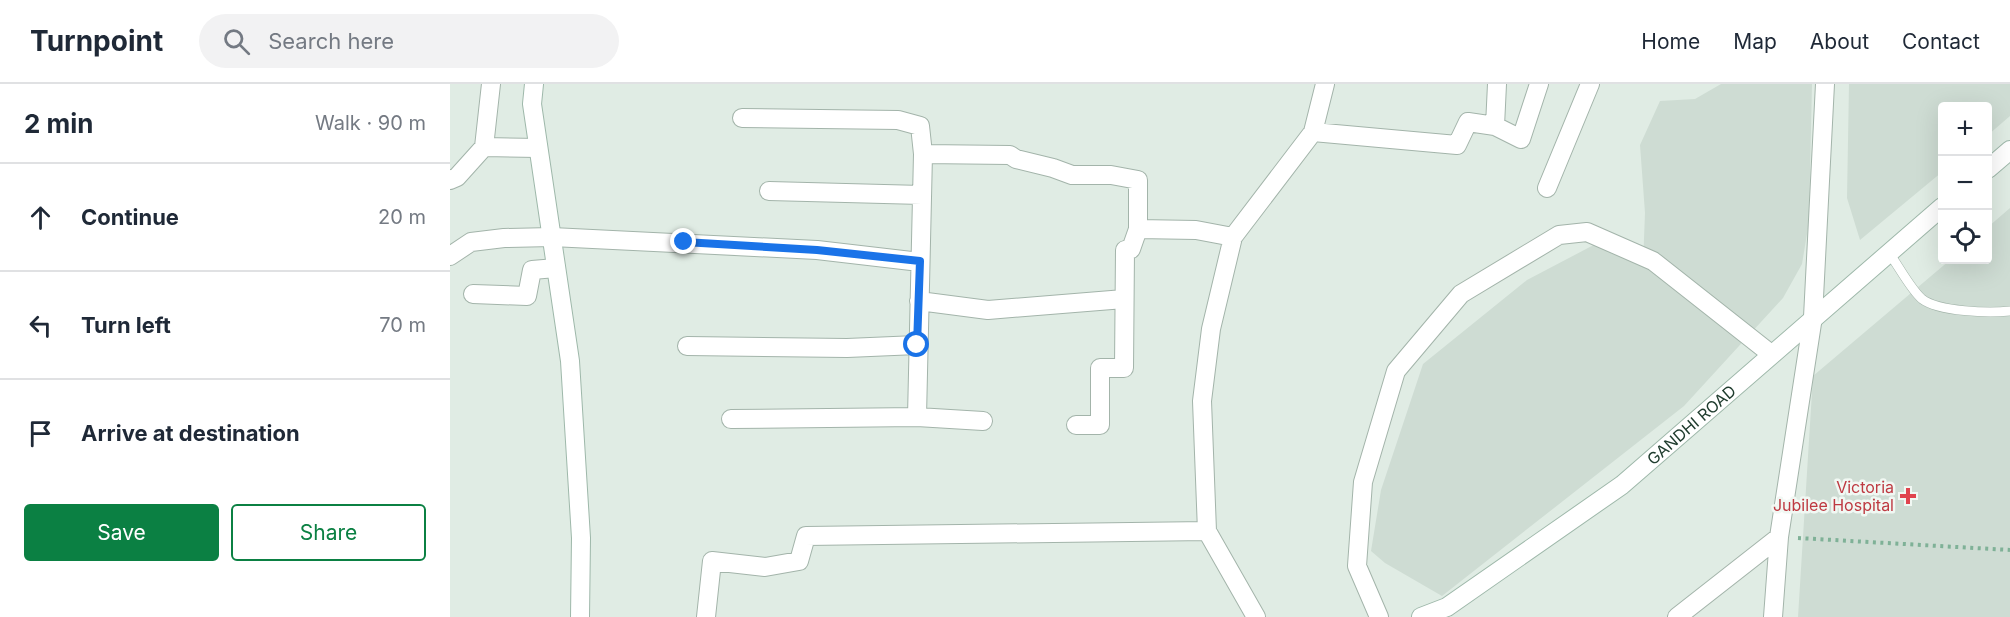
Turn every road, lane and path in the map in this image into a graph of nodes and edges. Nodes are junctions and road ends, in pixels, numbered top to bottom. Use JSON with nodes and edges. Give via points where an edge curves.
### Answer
{"nodes":[{"id":1,"x":491,"y":84,"type":"edge"},
{"id":2,"x":534,"y":84,"type":"edge"},
{"id":3,"x":1325,"y":84,"type":"edge"},
{"id":4,"x":1497,"y":84,"type":"edge"},
{"id":5,"x":1539,"y":84,"type":"edge"},
{"id":6,"x":1590,"y":84,"type":"edge"},
{"id":7,"x":1825,"y":84,"type":"edge"},
{"id":8,"x":742,"y":118,"type":"dead end"},
{"id":9,"x":1495,"y":126,"type":"junction"},
{"id":10,"x":1313,"y":132,"type":"junction"},
{"id":11,"x":484,"y":147,"type":"junction"},
{"id":12,"x":538,"y":147,"type":"junction"},
{"id":13,"x":2010,"y":150,"type":"edge"},
{"id":14,"x":923,"y":154,"type":"junction"},
{"id":15,"x":1992,"y":166,"type":"edge"},
{"id":16,"x":450,"y":180,"type":"edge"},
{"id":17,"x":1547,"y":188,"type":"dead end"},
{"id":18,"x":769,"y":192,"type":"dead end"},
{"id":19,"x":922,"y":195,"type":"junction"},
{"id":20,"x":1938,"y":210,"type":"edge"},
{"id":21,"x":1138,"y":230,"type":"junction"},
{"id":22,"x":552,"y":237,"type":"junction"},
{"id":23,"x":1233,"y":237,"type":"junction"},
{"id":24,"x":1888,"y":253,"type":"junction"},
{"id":25,"x":450,"y":256,"type":"edge"},
{"id":26,"x":920,"y":261,"type":"junction"},
{"id":27,"x":556,"y":268,"type":"junction"},
{"id":28,"x":472,"y":294,"type":"dead end"},
{"id":29,"x":1124,"y":299,"type":"junction"},
{"id":30,"x":920,"y":301,"type":"junction"},
{"id":31,"x":2010,"y":312,"type":"edge"},
{"id":32,"x":1813,"y":317,"type":"junction"},
{"id":33,"x":917,"y":345,"type":"junction"},
{"id":34,"x":687,"y":346,"type":"dead end"},
{"id":35,"x":1771,"y":354,"type":"junction"},
{"id":36,"x":917,"y":417,"type":"junction"},
{"id":37,"x":731,"y":419,"type":"dead end"},
{"id":38,"x":983,"y":421,"type":"dead end"},
{"id":39,"x":1076,"y":425,"type":"dead end"},
{"id":40,"x":1208,"y":531,"type":"junction"},
{"id":41,"x":1779,"y":537,"type":"junction"},
{"id":42,"x":2010,"y":550,"type":"edge"},
{"id":43,"x":580,"y":617,"type":"edge"},
{"id":44,"x":706,"y":617,"type":"edge"},
{"id":45,"x":1256,"y":617,"type":"edge"},
{"id":46,"x":1379,"y":617,"type":"edge"},
{"id":47,"x":1421,"y":617,"type":"edge"},
{"id":48,"x":1677,"y":617,"type":"edge"},
{"id":49,"x":1773,"y":617,"type":"edge"}],
"edges":[{"from":1,"to":11,"type":"street"},
{"from":2,"to":12,"type":"street","via":[[531,104]]},
{"from":3,"to":10,"type":"street"},
{"from":4,"to":9,"type":"street"},
{"from":5,"to":9,"type":"street","via":[[1521,139]]},
{"from":6,"to":17,"type":"street"},
{"from":7,"to":32,"type":"street"},
{"from":8,"to":14,"type":"street","via":[[898,120],[920,126]]},
{"from":9,"to":10,"type":"street","via":[[1468,122],[1457,145]]},
{"from":10,"to":23,"type":"street"},
{"from":11,"to":12,"type":"street"},
{"from":11,"to":16,"type":"street"},
{"from":12,"to":22,"type":"street"},
{"from":13,"to":15,"type":"street"},
{"from":14,"to":19,"type":"street"},
{"from":14,"to":21,"type":"street","via":[[1010,155],[1072,176],[1111,175],[1138,180]]},
{"from":18,"to":19,"type":"street"},
{"from":19,"to":26,"type":"street"},
{"from":20,"to":24,"type":"street","name":"GANDHI ROAD"},
{"from":21,"to":23,"type":"street","via":[[1196,230]]},
{"from":21,"to":29,"type":"street","via":[[1131,249],[1125,250]]},
{"from":22,"to":25,"type":"street","via":[[471,242]]},
{"from":22,"to":26,"type":"street","via":[[795,249]]},
{"from":22,"to":27,"type":"street"},
{"from":23,"to":40,"type":"street","via":[[1210,329],[1202,401]]},
{"from":24,"to":31,"type":"lane","via":[[1922,299],[1947,307]]},
{"from":24,"to":32,"type":"street","name":"GANDHI ROAD"},
{"from":26,"to":30,"type":"street"},
{"from":27,"to":28,"type":"street","via":[[531,270],[527,296]]},
{"from":27,"to":43,"type":"street","via":[[570,361],[581,538]]},
{"from":29,"to":30,"type":"street","via":[[988,310]]},
{"from":29,"to":39,"type":"street","via":[[1124,368],[1100,368],[1100,425]]},
{"from":30,"to":33,"type":"street"},
{"from":32,"to":35,"type":"street","name":"GANDHI ROAD"},
{"from":32,"to":41,"type":"street"},
{"from":33,"to":34,"type":"street"},
{"from":33,"to":36,"type":"street"},
{"from":35,"to":46,"type":"street","via":[[1653,261],[1587,232],[1559,236],[1461,294],[1396,371],[1363,482],[1357,566]]},
{"from":35,"to":47,"type":"street","name":"GANDHI ROAD","via":[[1622,485],[1447,607]]},
{"from":36,"to":37,"type":"street"},
{"from":36,"to":38,"type":"street"},
{"from":40,"to":44,"type":"street","via":[[806,536],[800,561],[765,567],[712,561]]},
{"from":40,"to":45,"type":"street"},
{"from":41,"to":42,"type":"path"},
{"from":41,"to":48,"type":"street"},
{"from":41,"to":49,"type":"street"}]}
